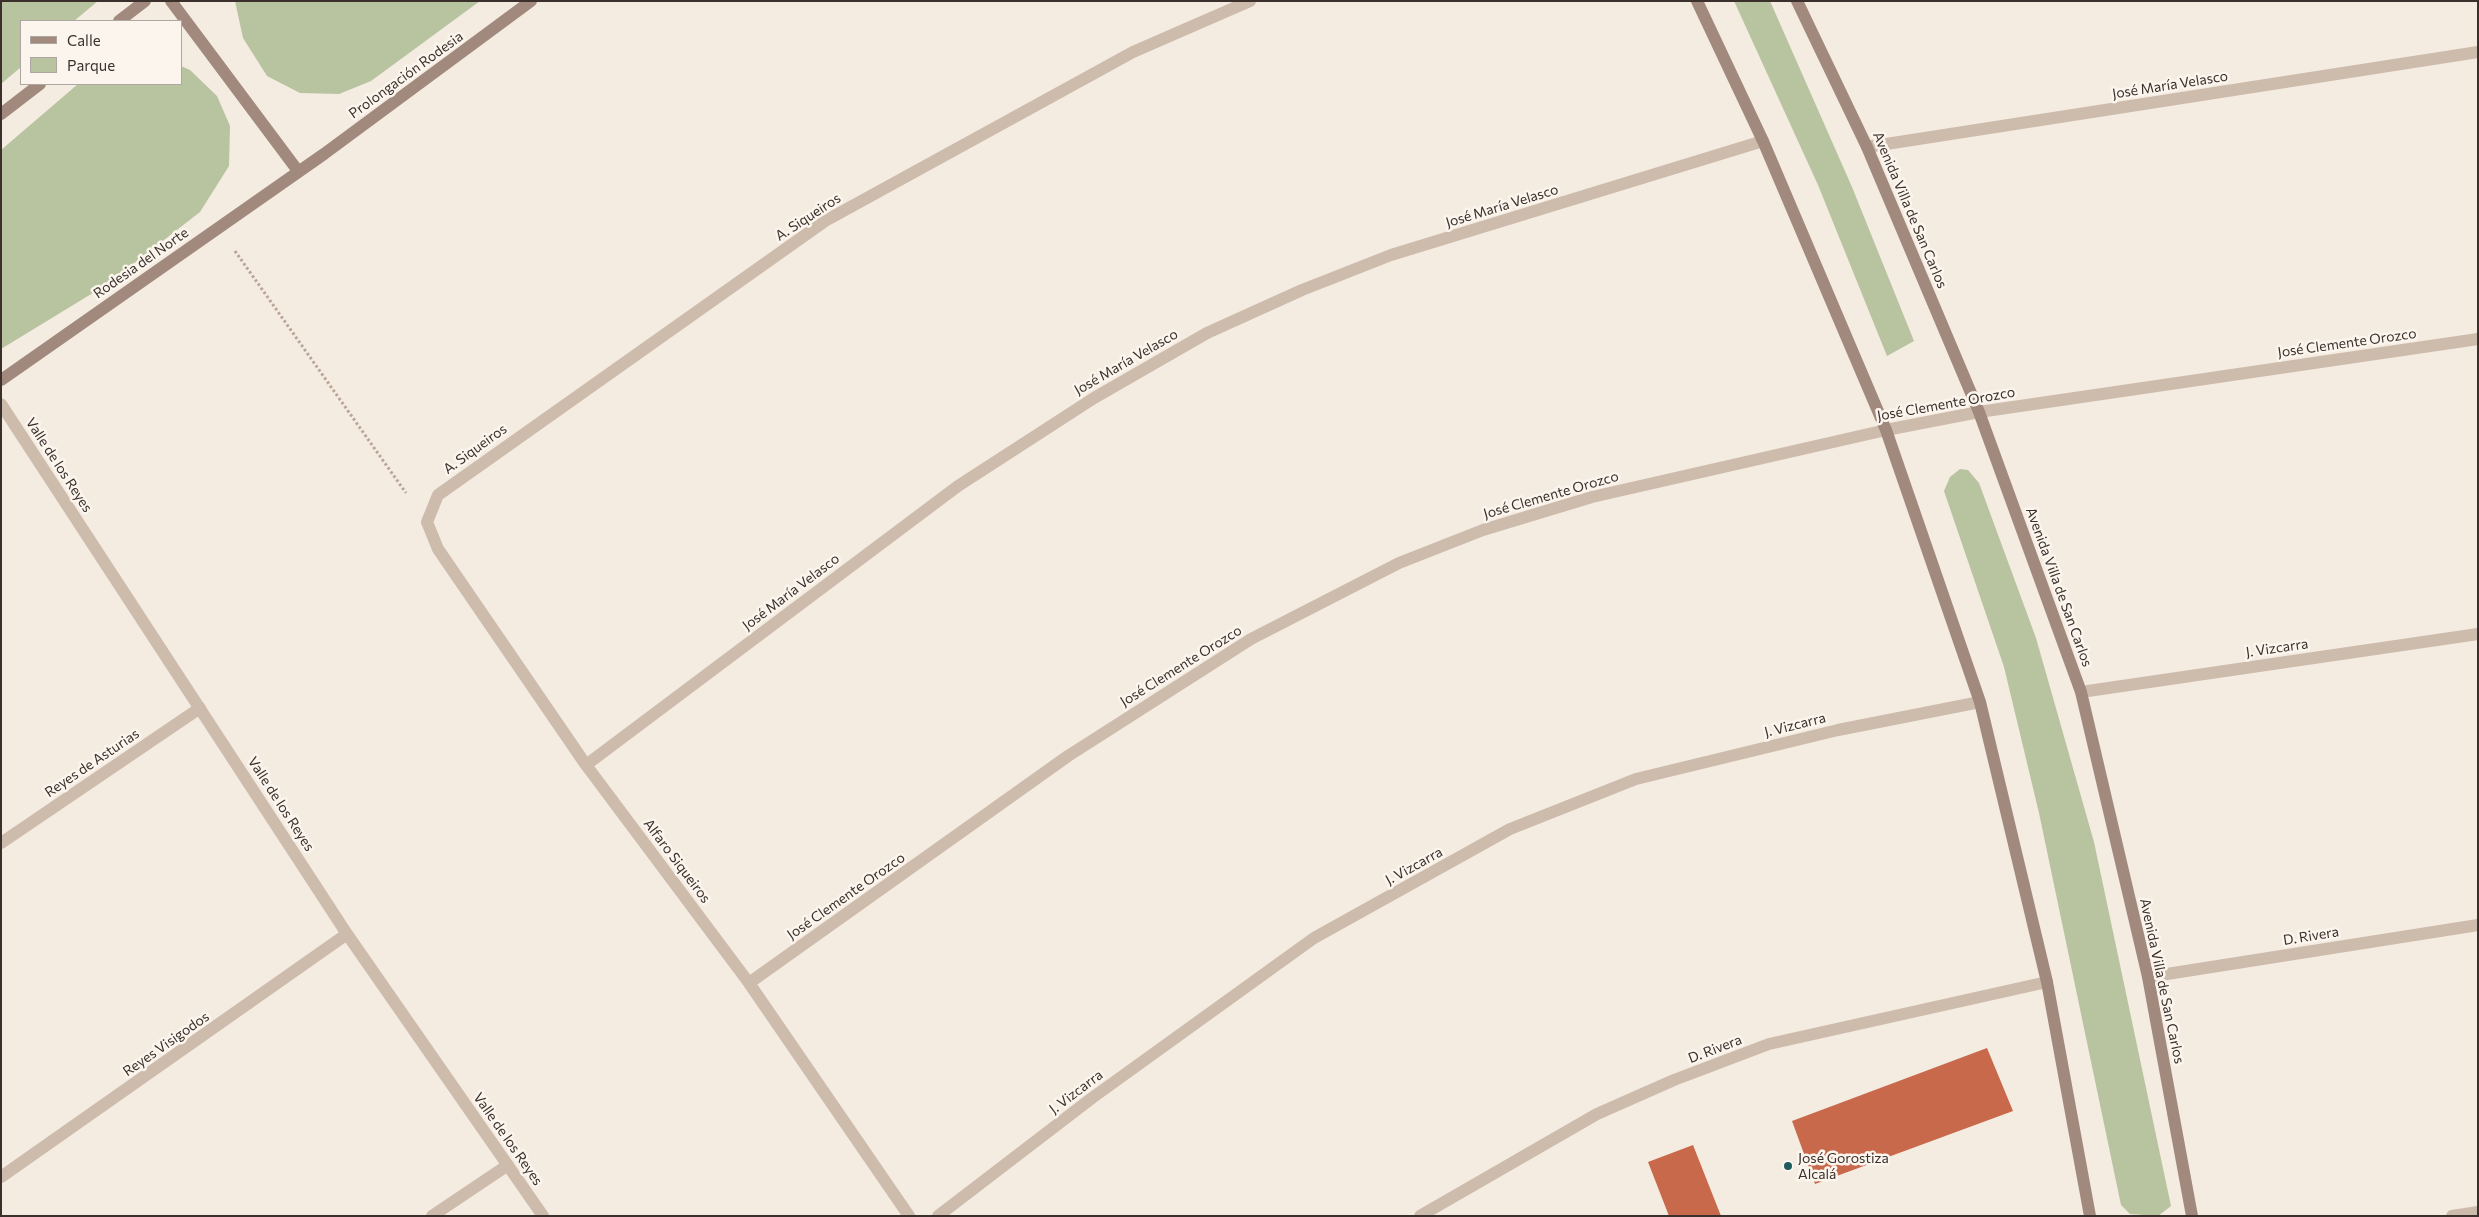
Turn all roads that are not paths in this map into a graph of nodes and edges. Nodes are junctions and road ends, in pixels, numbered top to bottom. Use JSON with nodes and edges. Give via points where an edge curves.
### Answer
{"nodes":[{"id":1,"x":145,"y":1,"type":"edge"},
{"id":2,"x":171,"y":1,"type":"edge"},
{"id":3,"x":531,"y":1,"type":"edge"},
{"id":4,"x":1250,"y":1,"type":"edge"},
{"id":5,"x":1697,"y":1,"type":"edge"},
{"id":6,"x":1797,"y":1,"type":"edge"},
{"id":7,"x":120,"y":20,"type":"edge"},
{"id":8,"x":2478,"y":52,"type":"edge"},
{"id":9,"x":39,"y":85,"type":"edge"},
{"id":10,"x":1,"y":114,"type":"edge"},
{"id":11,"x":1763,"y":141,"type":"junction"},
{"id":12,"x":1867,"y":147,"type":"junction"},
{"id":13,"x":298,"y":170,"type":"junction"},
{"id":14,"x":2478,"y":338,"type":"edge"},
{"id":15,"x":1,"y":380,"type":"edge"},
{"id":16,"x":3,"y":412,"type":"edge"},
{"id":17,"x":1979,"y":412,"type":"junction"},
{"id":18,"x":1886,"y":430,"type":"junction"},
{"id":19,"x":427,"y":522,"type":"joint"},
{"id":20,"x":2478,"y":634,"type":"edge"},
{"id":21,"x":2081,"y":692,"type":"junction"},
{"id":22,"x":1980,"y":702,"type":"junction"},
{"id":23,"x":200,"y":708,"type":"junction"},
{"id":24,"x":586,"y":765,"type":"junction"},
{"id":25,"x":1,"y":843,"type":"edge"},
{"id":26,"x":2478,"y":925,"type":"edge"},
{"id":27,"x":347,"y":934,"type":"junction"},
{"id":28,"x":2148,"y":977,"type":"junction"},
{"id":29,"x":2047,"y":982,"type":"junction"},
{"id":30,"x":750,"y":983,"type":"junction"},
{"id":31,"x":508,"y":1165,"type":"junction"},
{"id":32,"x":1,"y":1178,"type":"edge"},
{"id":33,"x":2478,"y":1212,"type":"edge"},
{"id":34,"x":432,"y":1216,"type":"edge"},
{"id":35,"x":544,"y":1216,"type":"edge"},
{"id":36,"x":909,"y":1216,"type":"edge"},
{"id":37,"x":938,"y":1216,"type":"edge"},
{"id":38,"x":1420,"y":1216,"type":"edge"},
{"id":39,"x":2090,"y":1216,"type":"edge"},
{"id":40,"x":2192,"y":1216,"type":"edge"},
{"id":41,"x":2452,"y":1216,"type":"edge"}],
"edges":[{"from":1,"to":7,"type":"street"},
{"from":2,"to":13,"type":"street"},
{"from":3,"to":13,"type":"street","name":"Prolongación Rodesia"},
{"from":4,"to":19,"type":"street","name":"A. Siqueiros","via":[[1133,52],[825,221],[438,495]]},
{"from":5,"to":11,"type":"street"},
{"from":6,"to":12,"type":"street","name":"Avenida Villa de San Carlos"},
{"from":8,"to":12,"type":"street","name":"José María Velasco"},
{"from":9,"to":10,"type":"street"},
{"from":11,"to":18,"type":"street"},
{"from":11,"to":24,"type":"street","name":"José María Velasco","via":[[1391,255],[1302,290],[1207,333],[1094,398],[958,486]]},
{"from":12,"to":17,"type":"street","name":"Avenida Villa de San Carlos"},
{"from":13,"to":15,"type":"street","name":"Rodesia del Norte"},
{"from":14,"to":17,"type":"street","name":"José Clemente Orozco"},
{"from":16,"to":23,"type":"street","name":"Valle de los Reyes"},
{"from":17,"to":18,"type":"street","name":"José Clemente Orozco"},
{"from":17,"to":21,"type":"street","name":"Avenida Villa de San Carlos"},
{"from":18,"to":22,"type":"street"},
{"from":18,"to":30,"type":"street","name":"José Clemente Orozco","via":[[1592,497],[1483,530],[1399,563],[1251,639],[1068,756]]},
{"from":19,"to":24,"type":"street","name":"Alfaro Siqueiros","via":[[438,549]]},
{"from":20,"to":21,"type":"street","name":"J. Vizcarra"},
{"from":21,"to":28,"type":"street","name":"Avenida Villa de San Carlos"},
{"from":22,"to":29,"type":"street"},
{"from":22,"to":37,"type":"street","name":"J. Vizcarra","via":[[1838,730],[1636,779],[1510,829],[1314,938],[1092,1098]]},
{"from":23,"to":25,"type":"street","name":"Reyes de Asturias"},
{"from":23,"to":27,"type":"street","name":"Valle de los Reyes"},
{"from":24,"to":30,"type":"street","name":"Alfaro Siqueiros"},
{"from":26,"to":28,"type":"street","name":"D. Rivera"},
{"from":27,"to":31,"type":"street","name":"Valle de los Reyes"},
{"from":27,"to":32,"type":"street","name":"Reyes Visigodos"},
{"from":28,"to":40,"type":"street","name":"Avenida Villa de San Carlos"},
{"from":29,"to":38,"type":"street","name":"D. Rivera","via":[[1769,1044],[1726,1060],[1597,1114]]},
{"from":29,"to":39,"type":"street"},
{"from":30,"to":36,"type":"street","name":"Alfaro Siqueiros"},
{"from":31,"to":34,"type":"street"},
{"from":31,"to":35,"type":"street","name":"Valle de los Reyes"},
{"from":33,"to":41,"type":"street"}]}
